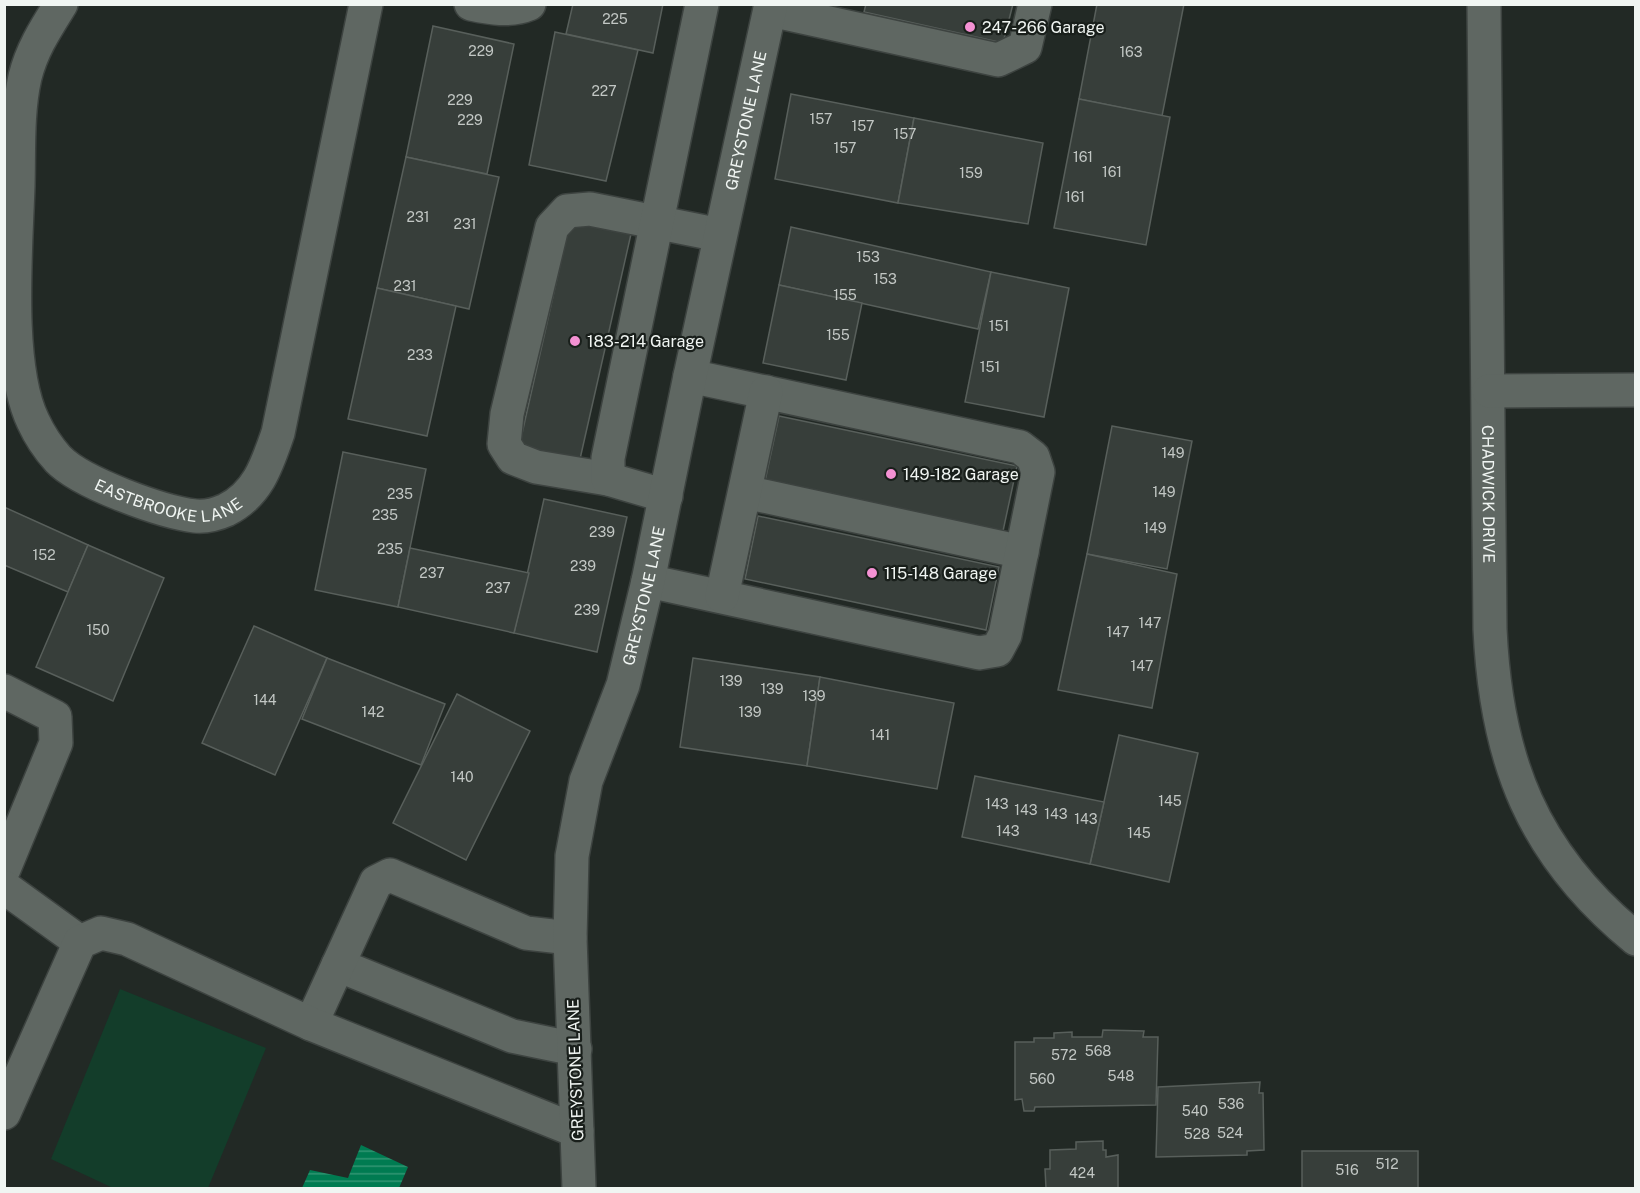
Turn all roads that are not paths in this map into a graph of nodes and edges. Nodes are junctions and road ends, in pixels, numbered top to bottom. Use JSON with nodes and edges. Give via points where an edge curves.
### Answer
{"nodes":[{"id":1,"x":62,"y":4,"type":"edge"},
{"id":2,"x":366,"y":4,"type":"edge"},
{"id":3,"x":471,"y":4,"type":"edge"},
{"id":4,"x":529,"y":4,"type":"edge"},
{"id":5,"x":702,"y":4,"type":"edge"},
{"id":6,"x":1035,"y":4,"type":"edge"},
{"id":7,"x":1484,"y":4,"type":"edge"},
{"id":8,"x":770,"y":7,"type":"edge"},
{"id":9,"x":656,"y":222,"type":"junction"},
{"id":10,"x":720,"y":235,"type":"junction"},
{"id":11,"x":690,"y":376,"type":"junction"},
{"id":12,"x":1635,"y":390,"type":"edge"},
{"id":13,"x":1489,"y":391,"type":"junction"},
{"id":14,"x":766,"y":392,"type":"junction"},
{"id":15,"x":608,"y":479,"type":"junction"},
{"id":16,"x":745,"y":492,"type":"junction"},
{"id":17,"x":666,"y":496,"type":"junction"},
{"id":18,"x":1022,"y":552,"type":"junction"},
{"id":19,"x":648,"y":581,"type":"junction"},
{"id":20,"x":722,"y":596,"type":"junction"},
{"id":21,"x":4,"y":691,"type":"edge"},
{"id":22,"x":4,"y":869,"type":"edge"},
{"id":23,"x":4,"y":887,"type":"edge"},
{"id":24,"x":570,"y":938,"type":"junction"},
{"id":25,"x":1635,"y":939,"type":"edge"},
{"id":26,"x":80,"y":942,"type":"junction"},
{"id":27,"x":338,"y":965,"type":"junction"},
{"id":28,"x":311,"y":1024,"type":"junction"},
{"id":29,"x":575,"y":1049,"type":"junction"},
{"id":30,"x":4,"y":1113,"type":"edge"},
{"id":31,"x":577,"y":1131,"type":"junction"},
{"id":32,"x":579,"y":1188,"type":"edge"}],
"edges":[{"from":1,"to":2,"type":"street","name":"EASTBROOKE LANE","via":[[31,57],[20,118],[15,279],[16,333],[24,395],[44,440],[58,459],[74,471],[92,482],[165,510],[196,516],[223,511],[248,495],[266,470],[278,434]]},
{"from":3,"to":4,"type":"street","via":[[495,9]]},
{"from":5,"to":9,"type":"street"},
{"from":6,"to":8,"type":"street","via":[[1025,47],[998,60]]},
{"from":7,"to":13,"type":"street","name":"CHADWICK DRIVE"},
{"from":8,"to":10,"type":"street","name":"GREYSTONE LANE"},
{"from":9,"to":10,"type":"street"},
{"from":9,"to":15,"type":"street","via":[[608,458]]},
{"from":9,"to":15,"type":"street","via":[[590,209],[567,211],[552,227],[507,414],[504,444],[513,458],[536,467]]},
{"from":10,"to":11,"type":"street","name":"GREYSTONE LANE"},
{"from":11,"to":14,"type":"street"},
{"from":11,"to":17,"type":"street","name":"GREYSTONE LANE"},
{"from":12,"to":13,"type":"street"},
{"from":13,"to":25,"type":"street","name":"CHADWICK DRIVE","via":[[1492,674],[1510,761],[1535,822],[1559,862],[1586,894]]},
{"from":14,"to":16,"type":"street"},
{"from":14,"to":18,"type":"street","via":[[1020,447],[1033,457],[1038,472]]},
{"from":15,"to":17,"type":"street"},
{"from":16,"to":18,"type":"street"},
{"from":16,"to":20,"type":"street"},
{"from":17,"to":19,"type":"street","name":"GREYSTONE LANE"},
{"from":18,"to":20,"type":"street","via":[[1005,634],[997,651],[980,652]]},
{"from":19,"to":20,"type":"street"},
{"from":19,"to":24,"type":"street","name":"GREYSTONE LANE","via":[[623,685],[586,781],[572,856]]},
{"from":21,"to":22,"type":"street","via":[[55,717],[56,743]]},
{"from":23,"to":26,"type":"street"},
{"from":24,"to":27,"type":"street","via":[[526,933],[390,875],[376,882]]},
{"from":24,"to":29,"type":"street","name":"GREYSTONE LANE"},
{"from":26,"to":28,"type":"street","via":[[101,933],[127,939]]},
{"from":26,"to":30,"type":"street"},
{"from":27,"to":28,"type":"street"},
{"from":27,"to":29,"type":"street","via":[[512,1035]]},
{"from":28,"to":31,"type":"street"},
{"from":29,"to":31,"type":"street","name":"GREYSTONE LANE"},
{"from":31,"to":32,"type":"street","name":"GREYSTONE LANE"}]}
